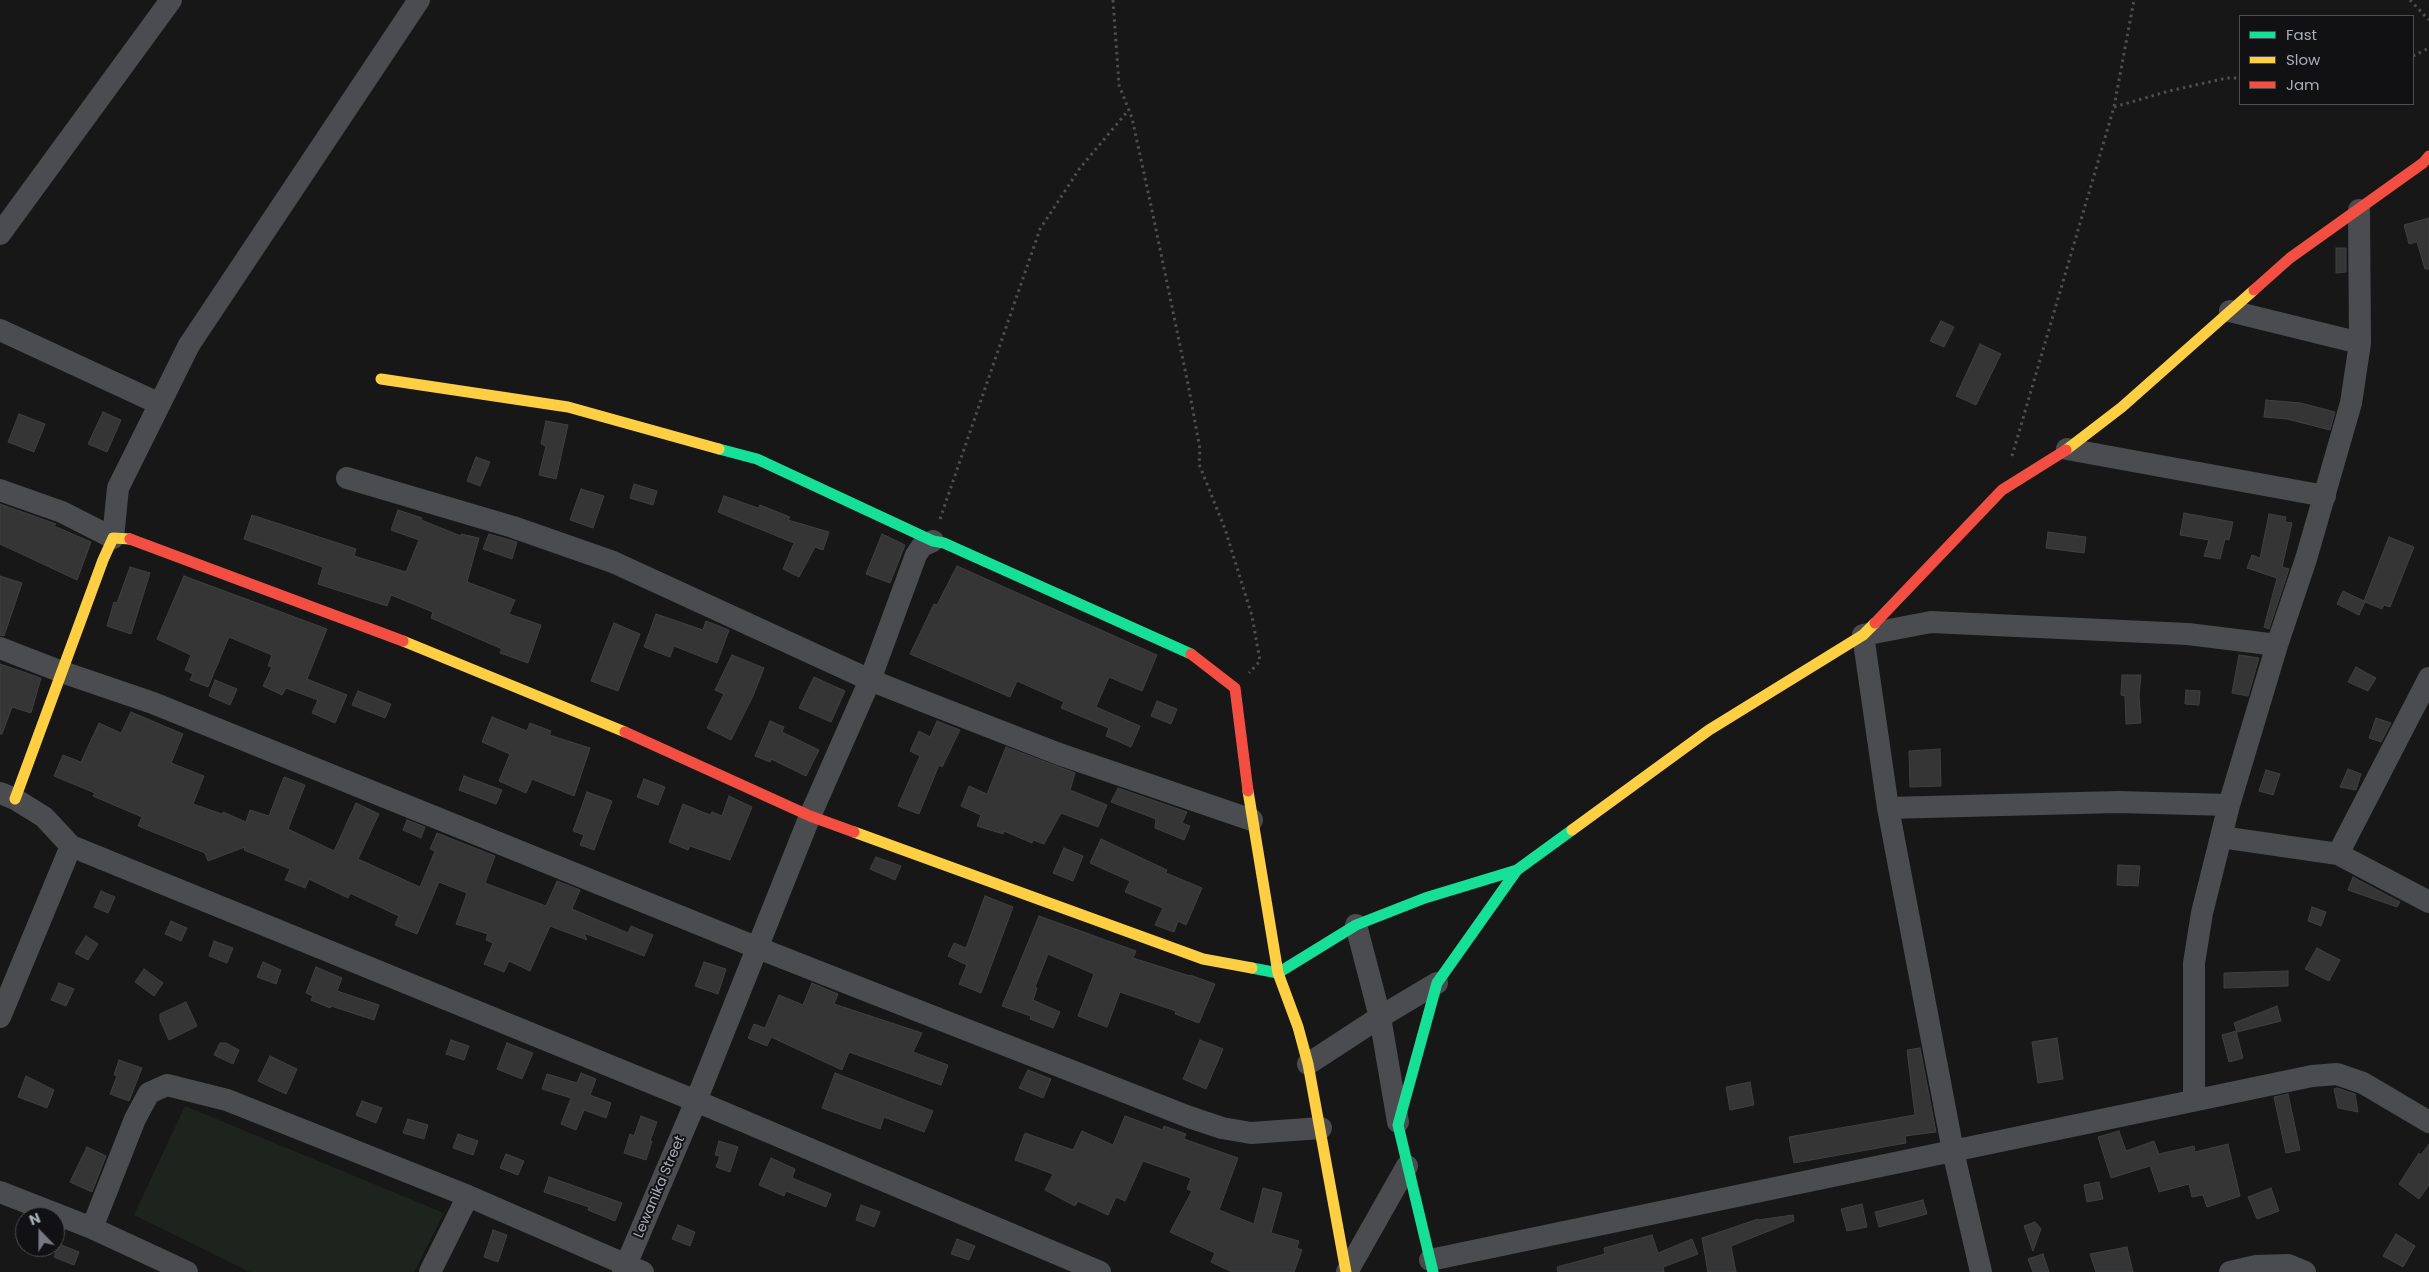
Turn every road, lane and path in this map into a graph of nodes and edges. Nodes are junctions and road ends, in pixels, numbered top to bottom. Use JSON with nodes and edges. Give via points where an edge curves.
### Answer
{"nodes":[{"id":1,"x":170,"y":0,"type":"edge"},
{"id":2,"x":419,"y":0,"type":"edge"},
{"id":3,"x":1113,"y":0,"type":"edge"},
{"id":4,"x":2134,"y":0,"type":"edge"},
{"id":5,"x":2410,"y":0,"type":"edge"},
{"id":6,"x":2429,"y":20,"type":"edge"},
{"id":7,"x":2429,"y":48,"type":"edge"},
{"id":8,"x":2414,"y":56,"type":"edge"},
{"id":9,"x":2239,"y":78,"type":"edge"},
{"id":10,"x":2114,"y":107,"type":"junction"},
{"id":11,"x":1127,"y":112,"type":"dead end"},
{"id":12,"x":2427,"y":161,"type":"edge"},
{"id":13,"x":2359,"y":210,"type":"junction"},
{"id":14,"x":0,"y":234,"type":"edge"},
{"id":15,"x":2230,"y":311,"type":"junction"},
{"id":16,"x":0,"y":330,"type":"edge"},
{"id":17,"x":2360,"y":343,"type":"junction"},
{"id":18,"x":381,"y":379,"type":"dead end"},
{"id":19,"x":160,"y":404,"type":"junction"},
{"id":20,"x":2067,"y":450,"type":"junction"},
{"id":21,"x":347,"y":478,"type":"dead end"},
{"id":22,"x":0,"y":490,"type":"edge"},
{"id":23,"x":2002,"y":490,"type":"junction"},
{"id":24,"x":2325,"y":496,"type":"junction"},
{"id":25,"x":113,"y":538,"type":"junction"},
{"id":26,"x":933,"y":541,"type":"junction"},
{"id":27,"x":1863,"y":635,"type":"junction"},
{"id":28,"x":2277,"y":645,"type":"junction"},
{"id":29,"x":0,"y":648,"type":"edge"},
{"id":30,"x":62,"y":672,"type":"junction"},
{"id":31,"x":870,"y":680,"type":"junction"},
{"id":32,"x":1235,"y":688,"type":"junction"},
{"id":33,"x":2426,"y":692,"type":"edge"},
{"id":34,"x":7,"y":796,"type":"edge"},
{"id":35,"x":2229,"y":805,"type":"junction"},
{"id":36,"x":1888,"y":808,"type":"junction"},
{"id":37,"x":810,"y":816,"type":"junction"},
{"id":38,"x":1252,"y":820,"type":"junction"},
{"id":39,"x":2221,"y":837,"type":"junction"},
{"id":40,"x":71,"y":846,"type":"junction"},
{"id":41,"x":2338,"y":854,"type":"junction"},
{"id":42,"x":1517,"y":870,"type":"junction"},
{"id":43,"x":2429,"y":902,"type":"edge"},
{"id":44,"x":1356,"y":925,"type":"junction"},
{"id":45,"x":758,"y":948,"type":"junction"},
{"id":46,"x":1278,"y":973,"type":"junction"},
{"id":47,"x":1437,"y":983,"type":"junction"},
{"id":48,"x":2,"y":1003,"type":"edge"},
{"id":49,"x":1380,"y":1017,"type":"junction"},
{"id":50,"x":1308,"y":1064,"type":"junction"},
{"id":51,"x":2194,"y":1100,"type":"junction"},
{"id":52,"x":696,"y":1101,"type":"junction"},
{"id":53,"x":2429,"y":1122,"type":"edge"},
{"id":54,"x":1398,"y":1125,"type":"junction"},
{"id":55,"x":1321,"y":1128,"type":"junction"},
{"id":56,"x":1954,"y":1151,"type":"junction"},
{"id":57,"x":1407,"y":1166,"type":"junction"},
{"id":58,"x":0,"y":1192,"type":"edge"},
{"id":59,"x":468,"y":1196,"type":"junction"},
{"id":60,"x":92,"y":1228,"type":"junction"},
{"id":61,"x":1432,"y":1266,"type":"edge"},
{"id":62,"x":631,"y":1269,"type":"edge"},
{"id":63,"x":187,"y":1272,"type":"edge"},
{"id":64,"x":430,"y":1272,"type":"edge"},
{"id":65,"x":1100,"y":1272,"type":"edge"},
{"id":66,"x":1347,"y":1272,"type":"edge"},
{"id":67,"x":1981,"y":1272,"type":"edge"},
{"id":68,"x":2230,"y":1272,"type":"edge"},
{"id":69,"x":2304,"y":1272,"type":"edge"}],
"edges":[{"from":1,"to":14,"type":"street"},
{"from":2,"to":19,"type":"street","via":[[189,345]]},
{"from":3,"to":32,"type":"path","via":[[1119,85],[1132,118],[1157,234],[1200,449],[1199,464],[1225,529],[1252,616],[1260,661]]},
{"from":4,"to":10,"type":"path"},
{"from":5,"to":6,"type":"path"},
{"from":7,"to":8,"type":"path"},
{"from":9,"to":10,"type":"path","via":[[2169,91]]},
{"from":10,"to":23,"type":"path"},
{"from":11,"to":26,"type":"path","via":[[1080,168],[1040,229]]},
{"from":12,"to":13,"type":"street"},
{"from":13,"to":15,"type":"street","via":[[2290,258]]},
{"from":13,"to":17,"type":"street"},
{"from":15,"to":17,"type":"street"},
{"from":15,"to":20,"type":"street"},
{"from":16,"to":19,"type":"street"},
{"from":17,"to":24,"type":"street","via":[[2351,403]]},
{"from":18,"to":26,"type":"street","via":[[568,407],[757,459]]},
{"from":19,"to":25,"type":"street","via":[[118,488]]},
{"from":20,"to":23,"type":"street"},
{"from":20,"to":24,"type":"street"},
{"from":21,"to":31,"type":"street","via":[[513,526],[613,562]]},
{"from":22,"to":25,"type":"street","via":[[62,512]]},
{"from":23,"to":27,"type":"street"},
{"from":24,"to":28,"type":"street"},
{"from":25,"to":30,"type":"street"},
{"from":25,"to":37,"type":"street","via":[[127,538],[394,636],[628,733]]},
{"from":26,"to":31,"type":"street","name":"Lewanika Street","via":[[922,546],[916,555]]},
{"from":26,"to":32,"type":"street","via":[[944,543],[1180,648]]},
{"from":27,"to":28,"type":"street","via":[[1931,622],[2188,634]]},
{"from":27,"to":36,"type":"street"},
{"from":27,"to":42,"type":"street","via":[[1709,730]]},
{"from":28,"to":35,"type":"street"},
{"from":29,"to":30,"type":"street"},
{"from":30,"to":34,"type":"street"},
{"from":30,"to":45,"type":"street","via":[[153,702]]},
{"from":31,"to":37,"type":"street","name":"Lewanika Street"},
{"from":31,"to":38,"type":"street","via":[[1059,754]]},
{"from":32,"to":38,"type":"street"},
{"from":33,"to":41,"type":"street"},
{"from":34,"to":40,"type":"street","via":[[44,817]]},
{"from":35,"to":36,"type":"street","via":[[2118,802]]},
{"from":35,"to":39,"type":"street"},
{"from":36,"to":56,"type":"street"},
{"from":37,"to":45,"type":"street","name":"Lewanika Street"},
{"from":37,"to":46,"type":"street","via":[[1202,959]]},
{"from":38,"to":46,"type":"street"},
{"from":39,"to":41,"type":"street"},
{"from":39,"to":51,"type":"street","via":[[2202,913],[2194,963]]},
{"from":40,"to":48,"type":"street"},
{"from":40,"to":52,"type":"street"},
{"from":41,"to":43,"type":"street"},
{"from":42,"to":44,"type":"street","via":[[1424,898]]},
{"from":42,"to":47,"type":"street"},
{"from":44,"to":46,"type":"street"},
{"from":44,"to":49,"type":"street"},
{"from":45,"to":52,"type":"street","name":"Lewanika Street"},
{"from":45,"to":55,"type":"street","via":[[1222,1128],[1251,1133]]},
{"from":46,"to":50,"type":"street"},
{"from":47,"to":49,"type":"street"},
{"from":47,"to":54,"type":"street"},
{"from":49,"to":50,"type":"street"},
{"from":49,"to":54,"type":"street"},
{"from":50,"to":55,"type":"street"},
{"from":51,"to":53,"type":"street","via":[[2312,1076],[2338,1074],[2364,1083]]},
{"from":51,"to":56,"type":"street"},
{"from":52,"to":62,"type":"street","name":"Lewanika Street"},
{"from":52,"to":65,"type":"street"},
{"from":54,"to":57,"type":"street"},
{"from":55,"to":66,"type":"street"},
{"from":56,"to":61,"type":"street"},
{"from":56,"to":67,"type":"street"},
{"from":57,"to":61,"type":"street"},
{"from":57,"to":66,"type":"street"},
{"from":58,"to":60,"type":"street"},
{"from":59,"to":60,"type":"street","via":[[227,1100],[167,1084],[149,1093],[135,1119]]},
{"from":59,"to":62,"type":"street"},
{"from":59,"to":64,"type":"street"},
{"from":60,"to":63,"type":"street"},
{"from":68,"to":69,"type":"street","via":[[2256,1266],[2288,1265]]}]}
